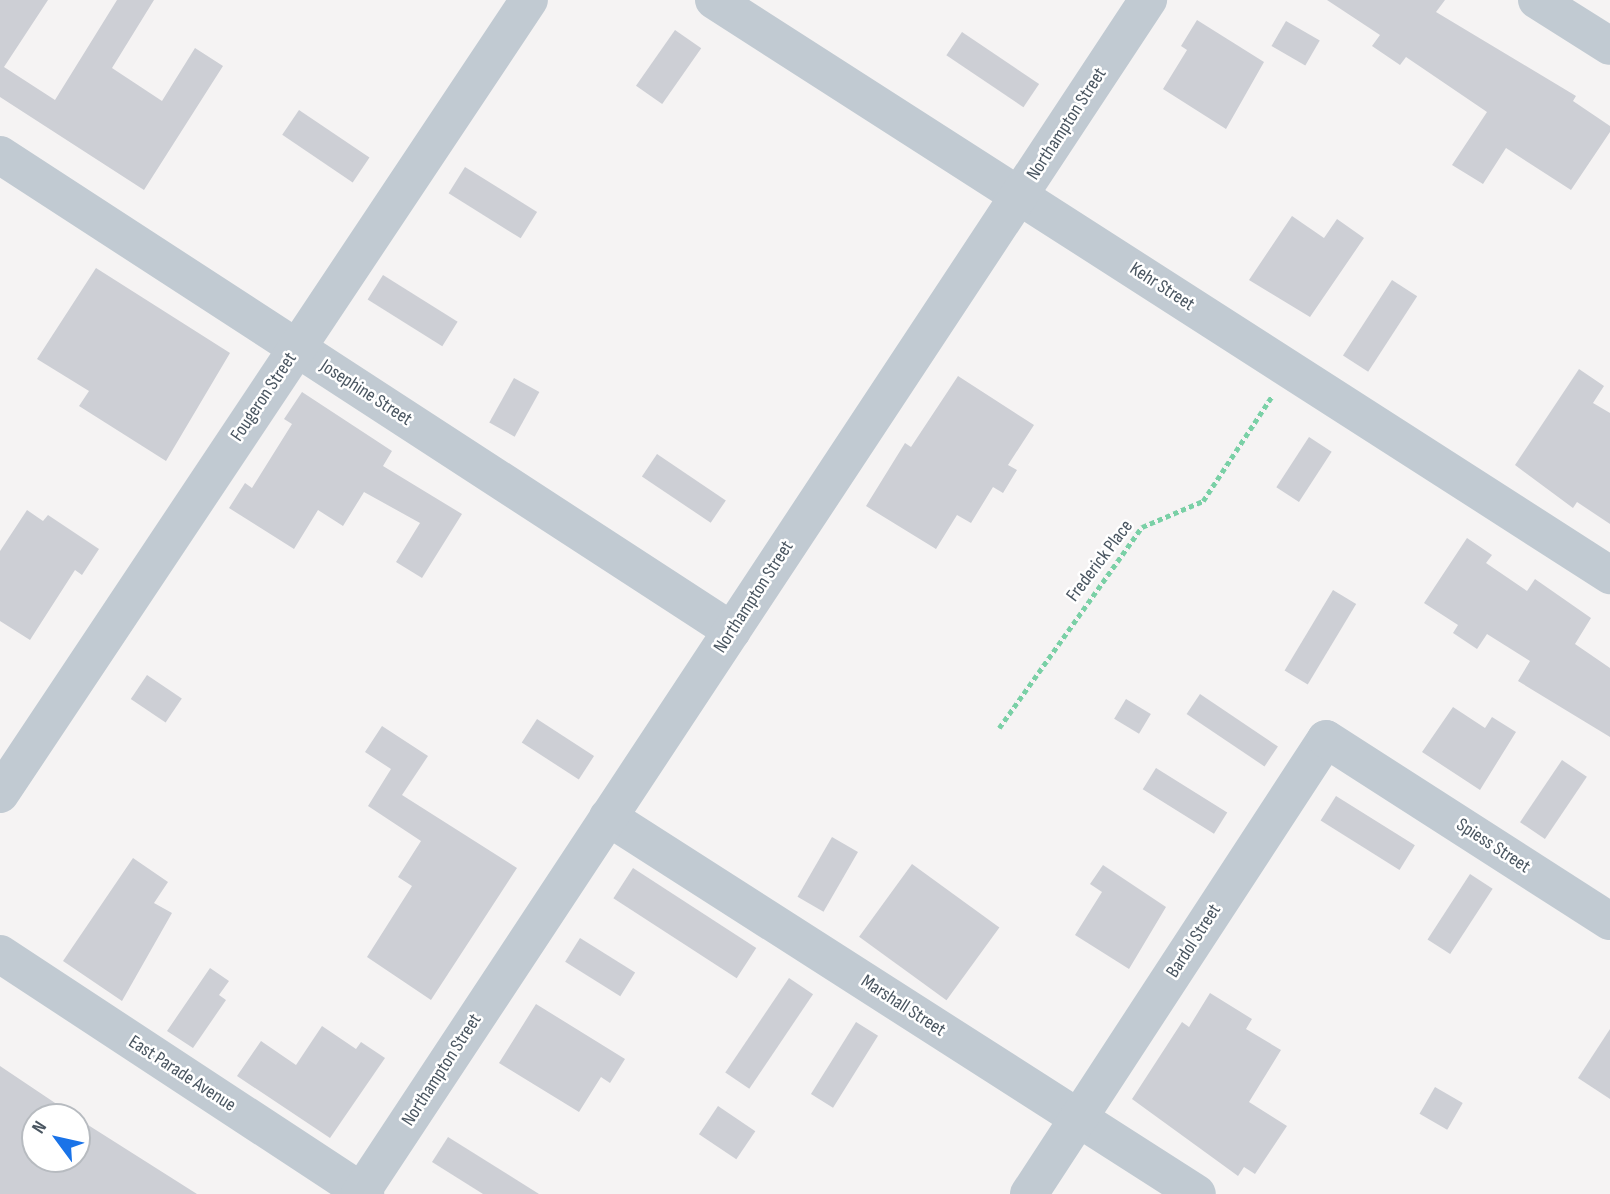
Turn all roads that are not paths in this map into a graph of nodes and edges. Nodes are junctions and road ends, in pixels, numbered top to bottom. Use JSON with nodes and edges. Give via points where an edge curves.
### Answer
{"nodes":[{"id":1,"x":529,"y":0,"type":"edge"},
{"id":2,"x":714,"y":0,"type":"edge"},
{"id":3,"x":1148,"y":0,"type":"edge"},
{"id":4,"x":1537,"y":0,"type":"edge"},
{"id":5,"x":1610,"y":46,"type":"edge"},
{"id":6,"x":0,"y":155,"type":"edge"},
{"id":7,"x":1020,"y":196,"type":"junction"},
{"id":8,"x":297,"y":348,"type":"junction"},
{"id":9,"x":1610,"y":575,"type":"edge"},
{"id":10,"x":732,"y":631,"type":"junction"},
{"id":11,"x":1376,"y":771,"type":"joint"},
{"id":12,"x":0,"y":794,"type":"edge"},
{"id":13,"x":608,"y":817,"type":"junction"},
{"id":14,"x":1610,"y":921,"type":"edge"},
{"id":15,"x":0,"y":954,"type":"edge"},
{"id":16,"x":1079,"y":1118,"type":"junction"},
{"id":17,"x":362,"y":1193,"type":"edge"},
{"id":18,"x":1029,"y":1194,"type":"edge"},
{"id":19,"x":1198,"y":1194,"type":"edge"}],
"edges":[{"from":1,"to":8,"type":"street","name":"Fougeron Street"},
{"from":2,"to":7,"type":"street","name":"Kehr Street"},
{"from":3,"to":7,"type":"street","name":"Northampton Street"},
{"from":4,"to":5,"type":"street"},
{"from":6,"to":8,"type":"street","name":"Josephine Street"},
{"from":7,"to":9,"type":"street","name":"Kehr Street"},
{"from":7,"to":10,"type":"street","name":"Northampton Street"},
{"from":8,"to":10,"type":"street","name":"Josephine Street"},
{"from":8,"to":12,"type":"street","name":"Fougeron Street"},
{"from":10,"to":13,"type":"street","name":"Northampton Street"},
{"from":11,"to":14,"type":"street","name":"Spiess Street"},
{"from":11,"to":16,"type":"street","name":"Bardol Street","via":[[1326,739]]},
{"from":13,"to":16,"type":"street","name":"Marshall Street"},
{"from":13,"to":17,"type":"street","name":"Northampton Street"},
{"from":15,"to":17,"type":"street","name":"East Parade Avenue"},
{"from":16,"to":18,"type":"street","name":"Bardol Street"},
{"from":16,"to":19,"type":"street","name":"Marshall Street"}]}
